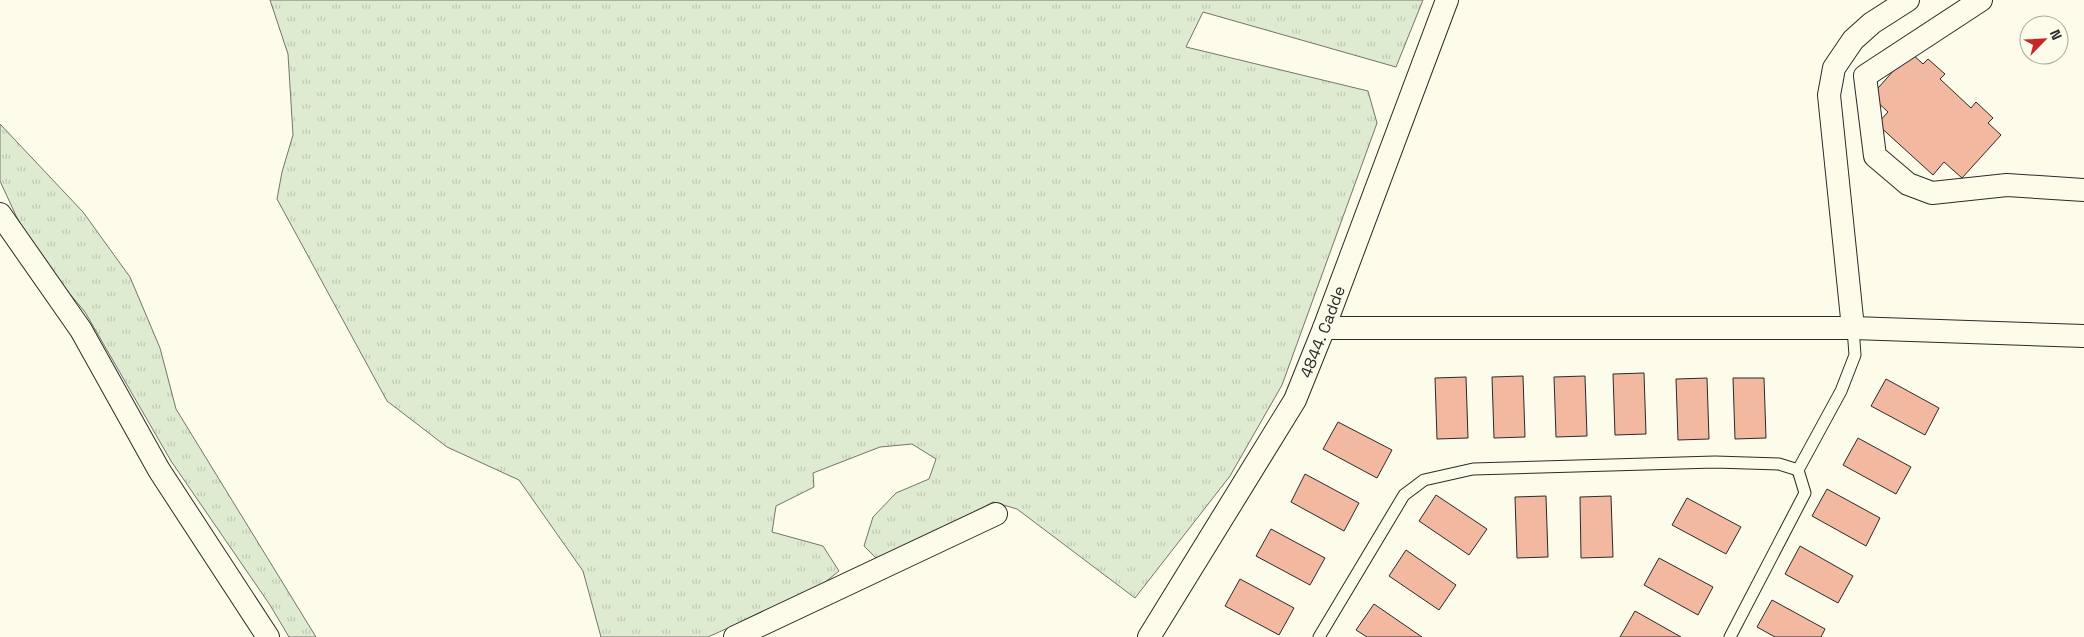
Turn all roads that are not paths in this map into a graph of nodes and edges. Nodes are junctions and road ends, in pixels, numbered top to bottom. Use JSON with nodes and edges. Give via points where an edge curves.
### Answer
{"nodes":[{"id":1,"x":1447,"y":0,"type":"edge"},
{"id":2,"x":1908,"y":0,"type":"edge"},
{"id":3,"x":1981,"y":0,"type":"edge"},
{"id":4,"x":2084,"y":190,"type":"edge"},
{"id":5,"x":0,"y":214,"type":"edge"},
{"id":6,"x":1324,"y":328,"type":"junction"},
{"id":7,"x":1853,"y":328,"type":"junction"},
{"id":8,"x":2084,"y":336,"type":"edge"},
{"id":9,"x":1798,"y":470,"type":"junction"},
{"id":10,"x":996,"y":514,"type":"dead end"},
{"id":11,"x":268,"y":637,"type":"edge"},
{"id":12,"x":735,"y":637,"type":"edge"},
{"id":13,"x":1149,"y":637,"type":"edge"},
{"id":14,"x":1319,"y":637,"type":"edge"},
{"id":15,"x":1730,"y":637,"type":"edge"}],
"edges":[{"from":1,"to":6,"type":"street","name":"4844. Cadde"},
{"from":2,"to":7,"type":"street","via":[[1872,22],[1853,40],[1834,68],[1829,95]]},
{"from":3,"to":4,"type":"street","via":[[1865,76],[1875,156],[1908,184],[1932,194],[2007,185]]},
{"from":5,"to":11,"type":"street","via":[[81,330],[159,470]]},
{"from":6,"to":7,"type":"street"},
{"from":6,"to":13,"type":"street","name":"4844. Cadde","via":[[1295,400]]},
{"from":7,"to":8,"type":"street"},
{"from":7,"to":9,"type":"lane","via":[[1855,355],[1841,391]]},
{"from":9,"to":14,"type":"lane","via":[[1779,464],[1715,462],[1473,469],[1424,480],[1404,495]]},
{"from":9,"to":15,"type":"lane","via":[[1805,493]]},
{"from":10,"to":12,"type":"street"}]}
